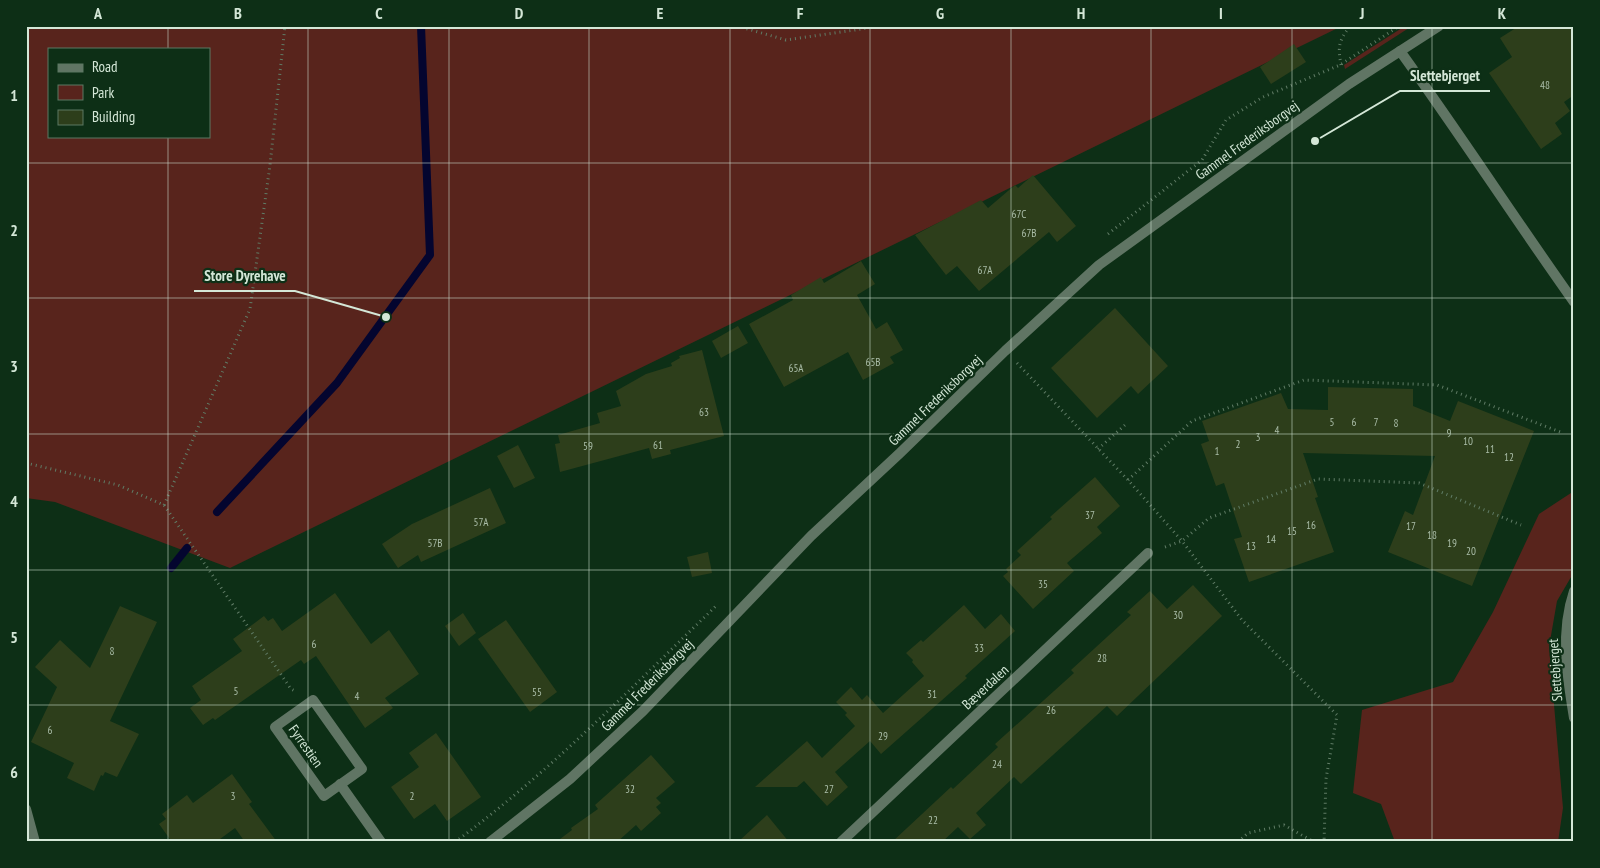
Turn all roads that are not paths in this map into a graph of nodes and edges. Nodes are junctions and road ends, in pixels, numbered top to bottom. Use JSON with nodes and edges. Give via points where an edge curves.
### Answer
{"nodes":[{"id":1,"x":1439,"y":26,"type":"edge"},
{"id":2,"x":1400,"y":50,"type":"junction"},
{"id":3,"x":1574,"y":302,"type":"edge"},
{"id":4,"x":1148,"y":553,"type":"road end"},
{"id":5,"x":1574,"y":591,"type":"edge"},
{"id":6,"x":1574,"y":718,"type":"edge"},
{"id":7,"x":340,"y":784,"type":"junction"},
{"id":8,"x":26,"y":809,"type":"edge"},
{"id":9,"x":35,"y":842,"type":"edge"},
{"id":10,"x":381,"y":842,"type":"edge"},
{"id":11,"x":490,"y":842,"type":"edge"},
{"id":12,"x":841,"y":842,"type":"edge"}],
"edges":[{"from":1,"to":2,"type":"street","name":"Gammel Frederiksborgvej"},
{"from":2,"to":3,"type":"street"},
{"from":2,"to":11,"type":"street","name":"Gammel Frederiksborgvej","via":[[1099,265],[811,536],[648,706],[570,779]]},
{"from":4,"to":12,"type":"street","name":"Bæverdalen"},
{"from":5,"to":6,"type":"street","name":"Slettebjerget","via":[[1566,635],[1567,678]]},
{"from":7,"to":7,"type":"street","name":"Fyrrestien","via":[[362,769],[314,700],[275,727],[324,796]]},
{"from":7,"to":10,"type":"street"},
{"from":8,"to":9,"type":"street"}]}
